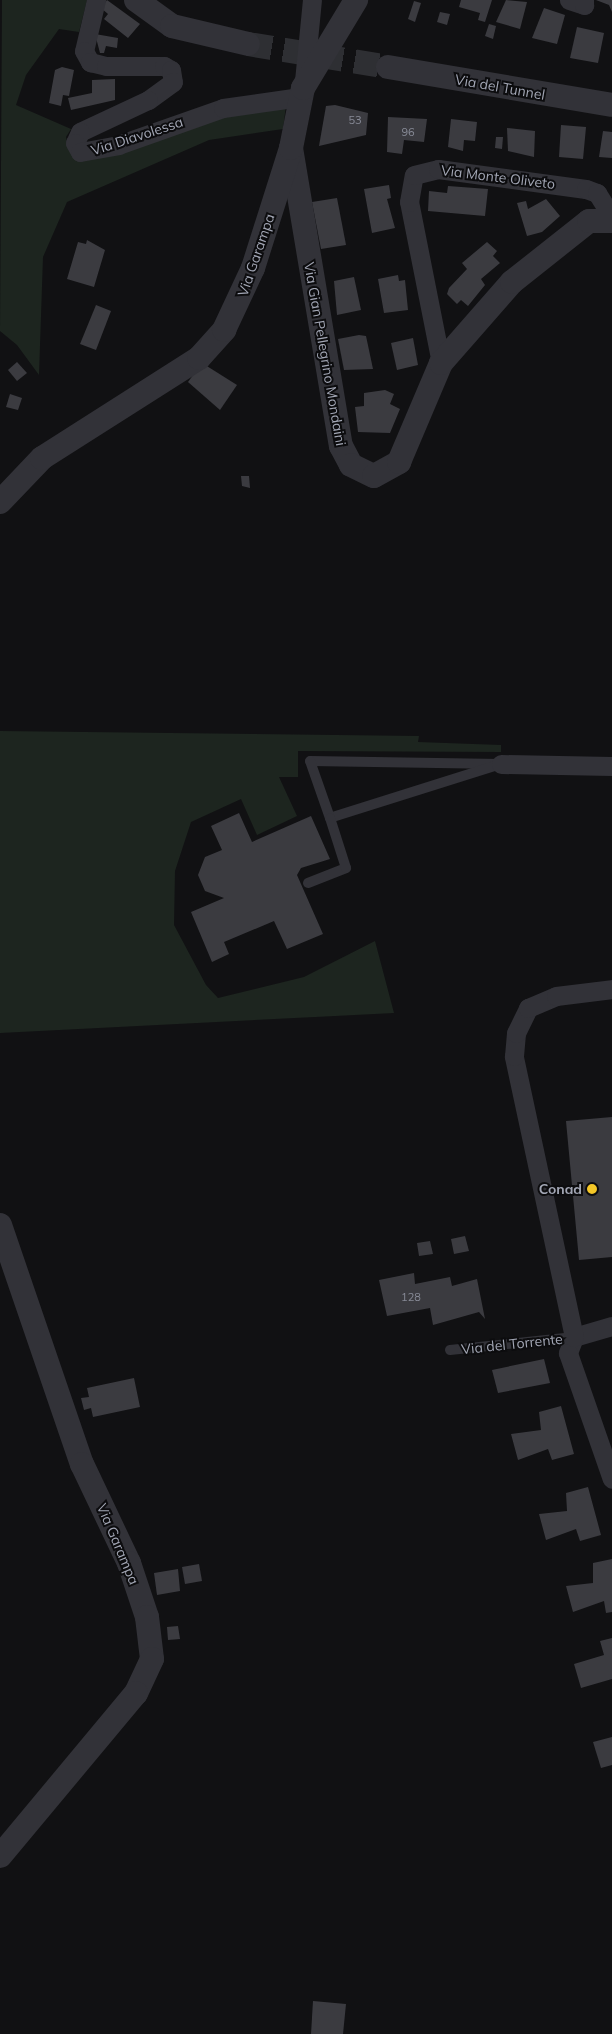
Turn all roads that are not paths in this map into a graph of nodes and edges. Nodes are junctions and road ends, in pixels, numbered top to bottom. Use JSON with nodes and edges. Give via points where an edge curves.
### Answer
{"nodes":[{"id":1,"x":96,"y":0,"type":"edge"},
{"id":2,"x":136,"y":0,"type":"edge"},
{"id":3,"x":312,"y":0,"type":"edge"},
{"id":4,"x":356,"y":0,"type":"edge"},
{"id":5,"x":569,"y":0,"type":"edge"},
{"id":6,"x":584,"y":0,"type":"edge"},
{"id":7,"x":248,"y":44,"type":"tunnel mouth"},
{"id":8,"x":388,"y":67,"type":"tunnel mouth"},
{"id":9,"x":301,"y":93,"type":"junction"},
{"id":10,"x":612,"y":105,"type":"edge"},
{"id":11,"x":291,"y":148,"type":"junction"},
{"id":12,"x":612,"y":219,"type":"edge"},
{"id":13,"x":441,"y":363,"type":"junction"},
{"id":14,"x":0,"y":502,"type":"edge"},
{"id":15,"x":501,"y":764,"type":"junction"},
{"id":16,"x":612,"y":766,"type":"edge"},
{"id":17,"x":330,"y":818,"type":"junction"},
{"id":18,"x":308,"y":883,"type":"dead end"},
{"id":19,"x":612,"y":990,"type":"edge"},
{"id":20,"x":0,"y":1225,"type":"edge"},
{"id":21,"x":612,"y":1326,"type":"edge"},
{"id":22,"x":574,"y":1337,"type":"junction"},
{"id":23,"x":450,"y":1350,"type":"dead end"},
{"id":24,"x":612,"y":1479,"type":"edge"},
{"id":25,"x":0,"y":1856,"type":"edge"}],
"edges":[{"from":1,"to":9,"type":"street","name":"Via Diavolessa","via":[[84,51],[90,62],[164,66],[171,70],[173,82],[148,100],[80,132],[75,143],[80,152],[111,147],[223,108]]},
{"from":2,"to":7,"type":"street","via":[[172,26]]},
{"from":3,"to":9,"type":"street"},
{"from":4,"to":9,"type":"street","name":"Via Garampa"},
{"from":5,"to":6,"type":"street","via":[[584,5]]},
{"from":8,"to":10,"type":"street","name":"Via del Tunnel"},
{"from":9,"to":11,"type":"street","name":"Via Garampa"},
{"from":11,"to":13,"type":"street","name":"Via Gian Pellegrino Mondaini","via":[[341,446],[351,465],[374,476],[395,467]]},
{"from":11,"to":14,"type":"street","name":"Via Garampa","via":[[245,292],[224,330],[199,358],[42,458]]},
{"from":12,"to":13,"type":"street","name":"Via Gian Pellegrino Mondaini","via":[[589,221],[512,282]]},
{"from":12,"to":13,"type":"street","name":"Via Monte Oliveto","via":[[597,193],[586,189],[438,169],[414,176],[409,202]]},
{"from":15,"to":16,"type":"street"},
{"from":15,"to":17,"type":"lane"},
{"from":15,"to":17,"type":"lane","via":[[310,761]]},
{"from":17,"to":18,"type":"lane","via":[[346,868]]},
{"from":19,"to":22,"type":"street","via":[[556,996],[528,1008],[516,1033],[514,1056]]},
{"from":20,"to":25,"type":"street","name":"Via Garampa","via":[[82,1464],[129,1563],[147,1617],[152,1659],[136,1693]]},
{"from":21,"to":22,"type":"street","name":"Via del Torrente"},
{"from":22,"to":23,"type":"lane","name":"Via del Torrente"},
{"from":22,"to":24,"type":"street","name":"Via del Torrente","via":[[568,1353],[570,1362]]}]}
